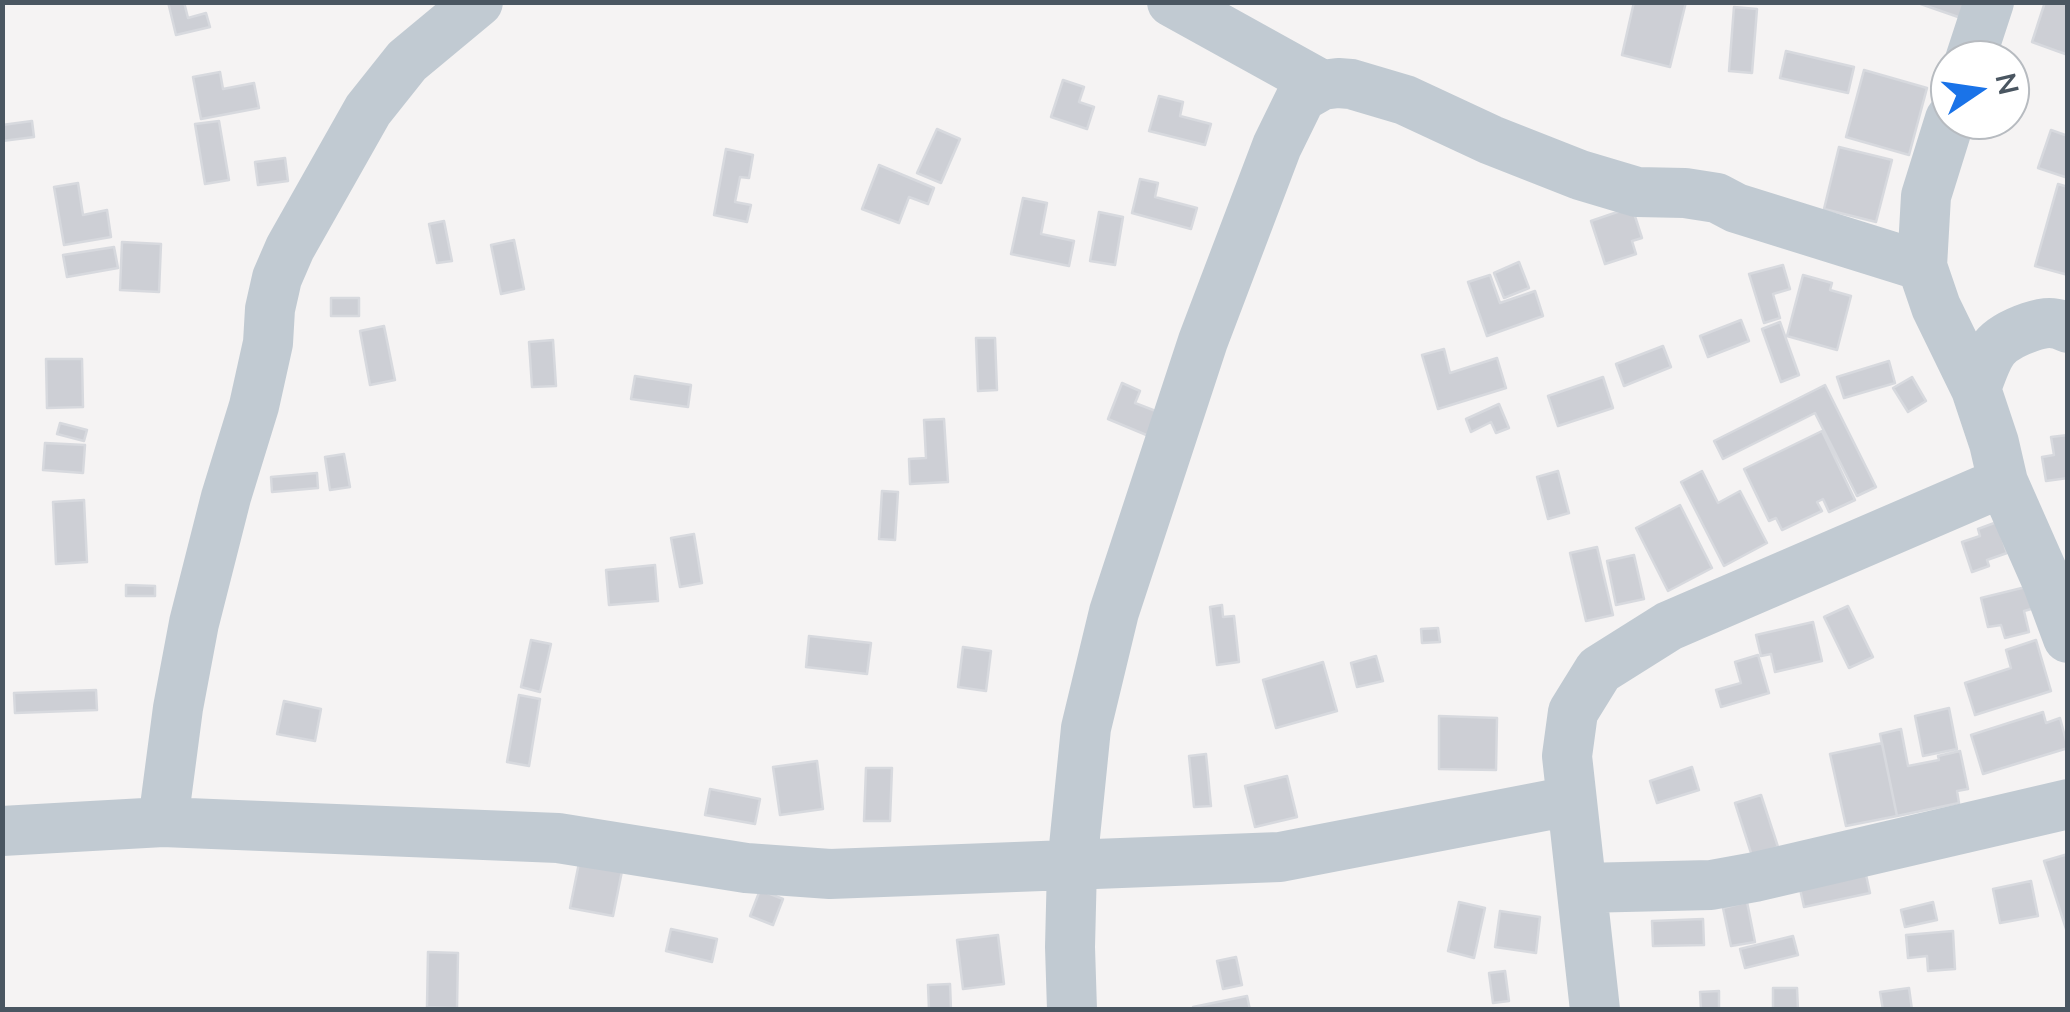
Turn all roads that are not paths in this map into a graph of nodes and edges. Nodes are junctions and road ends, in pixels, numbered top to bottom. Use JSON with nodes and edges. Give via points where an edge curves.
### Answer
{"nodes":[{"id":1,"x":478,"y":2,"type":"edge"},
{"id":2,"x":1172,"y":2,"type":"edge"},
{"id":3,"x":1989,"y":2,"type":"edge"},
{"id":4,"x":1977,"y":40,"type":"edge"},
{"id":5,"x":1322,"y":86,"type":"junction"},
{"id":6,"x":1943,"y":140,"type":"edge"},
{"id":7,"x":1922,"y":266,"type":"junction"},
{"id":8,"x":2068,"y":328,"type":"edge"},
{"id":9,"x":1976,"y":389,"type":"junction"},
{"id":10,"x":2003,"y":482,"type":"junction"},
{"id":11,"x":2068,"y":638,"type":"edge"},
{"id":12,"x":1570,"y":802,"type":"junction"},
{"id":13,"x":2068,"y":804,"type":"edge"},
{"id":14,"x":163,"y":822,"type":"junction"},
{"id":15,"x":2,"y":831,"type":"edge"},
{"id":16,"x":1072,"y":866,"type":"junction"},
{"id":17,"x":1582,"y":888,"type":"junction"},
{"id":18,"x":1072,"y":1010,"type":"edge"},
{"id":19,"x":1595,"y":1010,"type":"edge"}],
"edges":[{"from":1,"to":14,"type":"street","via":[[407,62],[368,110],[277,278],[254,406],[194,623]]},
{"from":2,"to":5,"type":"street"},
{"from":3,"to":4,"type":"street"},
{"from":5,"to":7,"type":"street","via":[[1351,84],[1405,100],[1580,175],[1637,192],[1717,198]]},
{"from":5,"to":16,"type":"street","via":[[1301,97],[1277,146],[1202,341],[1114,612],[1086,728]]},
{"from":6,"to":7,"type":"street","via":[[1926,196]]},
{"from":7,"to":9,"type":"street"},
{"from":8,"to":9,"type":"street","via":[[2051,322],[2002,337]]},
{"from":9,"to":10,"type":"street"},
{"from":10,"to":11,"type":"street"},
{"from":10,"to":12,"type":"street","via":[[1669,626],[1599,670],[1573,712]]},
{"from":12,"to":16,"type":"street","via":[[1280,857]]},
{"from":12,"to":17,"type":"street"},
{"from":13,"to":17,"type":"street","via":[[1711,885]]},
{"from":14,"to":15,"type":"street"},
{"from":14,"to":16,"type":"street","via":[[558,838],[781,872]]},
{"from":16,"to":18,"type":"street"},
{"from":17,"to":19,"type":"street"}]}
